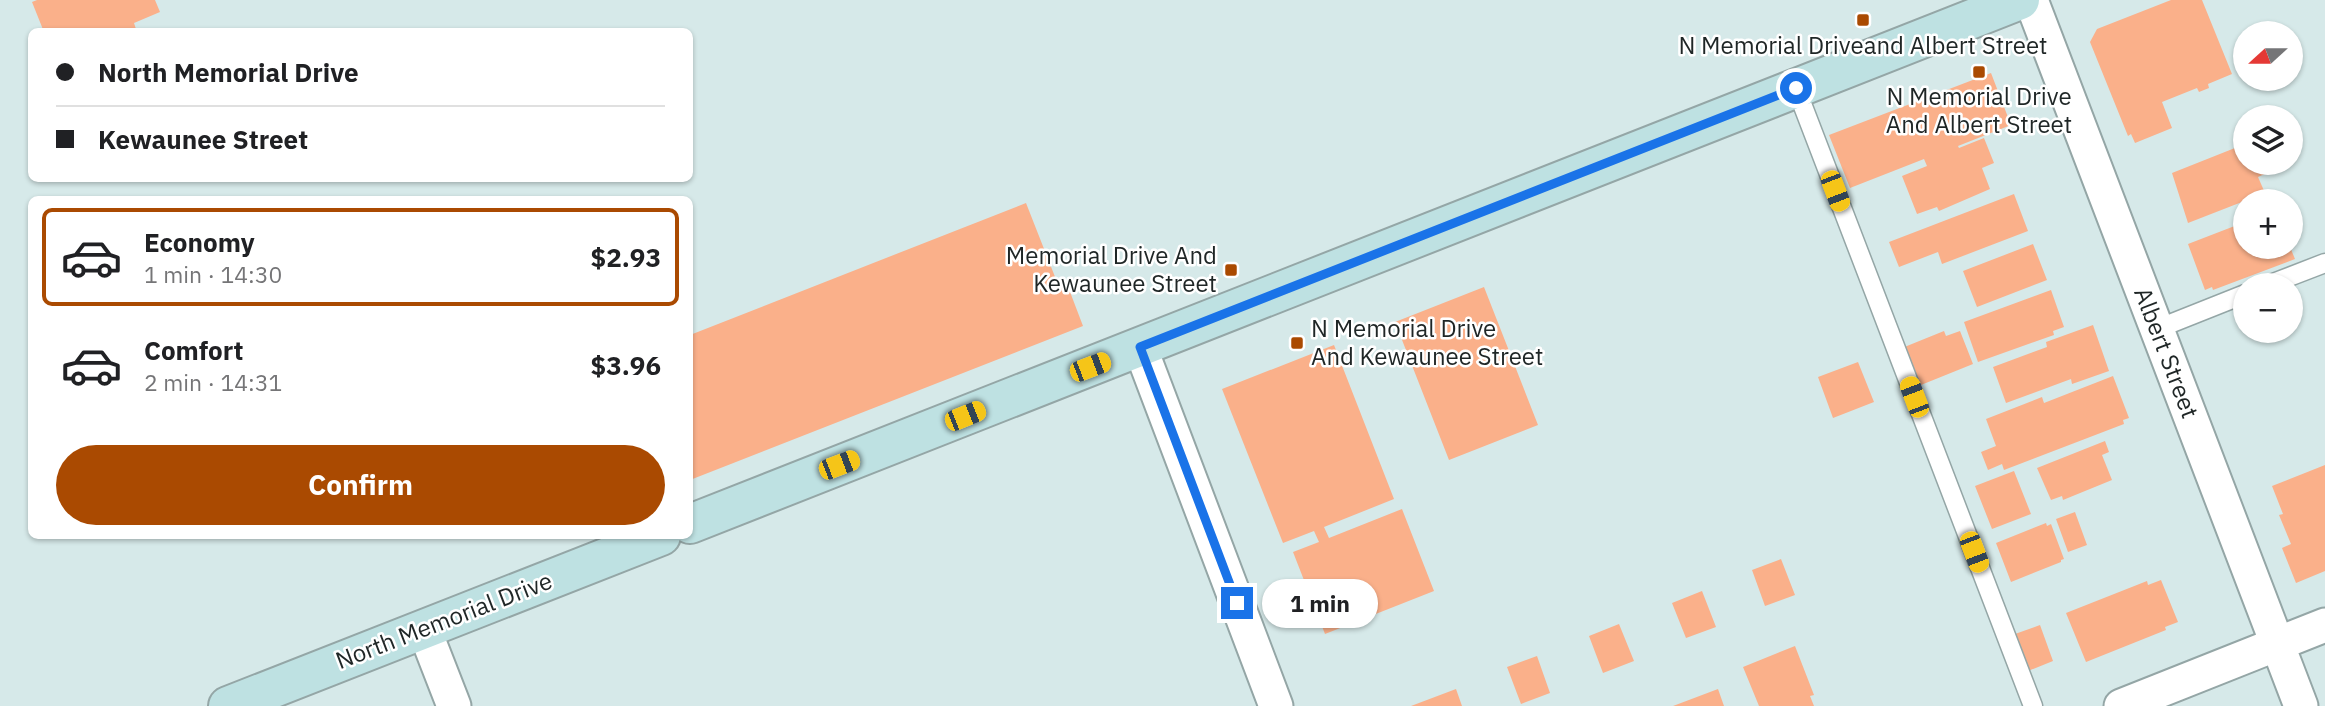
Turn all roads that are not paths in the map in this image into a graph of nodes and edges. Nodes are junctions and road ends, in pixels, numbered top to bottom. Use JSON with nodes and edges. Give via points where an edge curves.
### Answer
{"nodes":[{"id":1,"x":2020,"y":0,"type":"edge"},
{"id":2,"x":2031,"y":0,"type":"edge"},
{"id":3,"x":1796,"y":88,"type":"junction"},
{"id":4,"x":2325,"y":263,"type":"edge"},
{"id":5,"x":2299,"y":273,"type":"edge"},
{"id":6,"x":2233,"y":299,"type":"edge"},
{"id":7,"x":2157,"y":329,"type":"junction"},
{"id":8,"x":1140,"y":347,"type":"junction"},
{"id":9,"x":693,"y":523,"type":"edge"},
{"id":10,"x":652,"y":539,"type":"edge"},
{"id":11,"x":2325,"y":625,"type":"edge"},
{"id":12,"x":424,"y":629,"type":"junction"},
{"id":13,"x":2277,"y":644,"type":"junction"},
{"id":14,"x":228,"y":706,"type":"edge"},
{"id":15,"x":454,"y":706,"type":"edge"},
{"id":16,"x":1276,"y":706,"type":"edge"},
{"id":17,"x":2033,"y":706,"type":"edge"},
{"id":18,"x":2121,"y":706,"type":"edge"},
{"id":19,"x":2301,"y":706,"type":"edge"}],
"edges":[{"from":1,"to":3,"type":"main road"},
{"from":2,"to":7,"type":"street","name":"Albert Street"},
{"from":3,"to":8,"type":"main road"},
{"from":3,"to":17,"type":"lane"},
{"from":4,"to":5,"type":"lane"},
{"from":6,"to":7,"type":"lane"},
{"from":7,"to":13,"type":"street","name":"Albert Street"},
{"from":8,"to":9,"type":"main road"},
{"from":8,"to":16,"type":"street"},
{"from":10,"to":12,"type":"main road","name":"North Memorial Drive"},
{"from":11,"to":13,"type":"street"},
{"from":12,"to":14,"type":"main road","name":"North Memorial Drive"},
{"from":12,"to":15,"type":"street"},
{"from":13,"to":18,"type":"street"},
{"from":13,"to":19,"type":"street","name":"Albert Street"}]}
